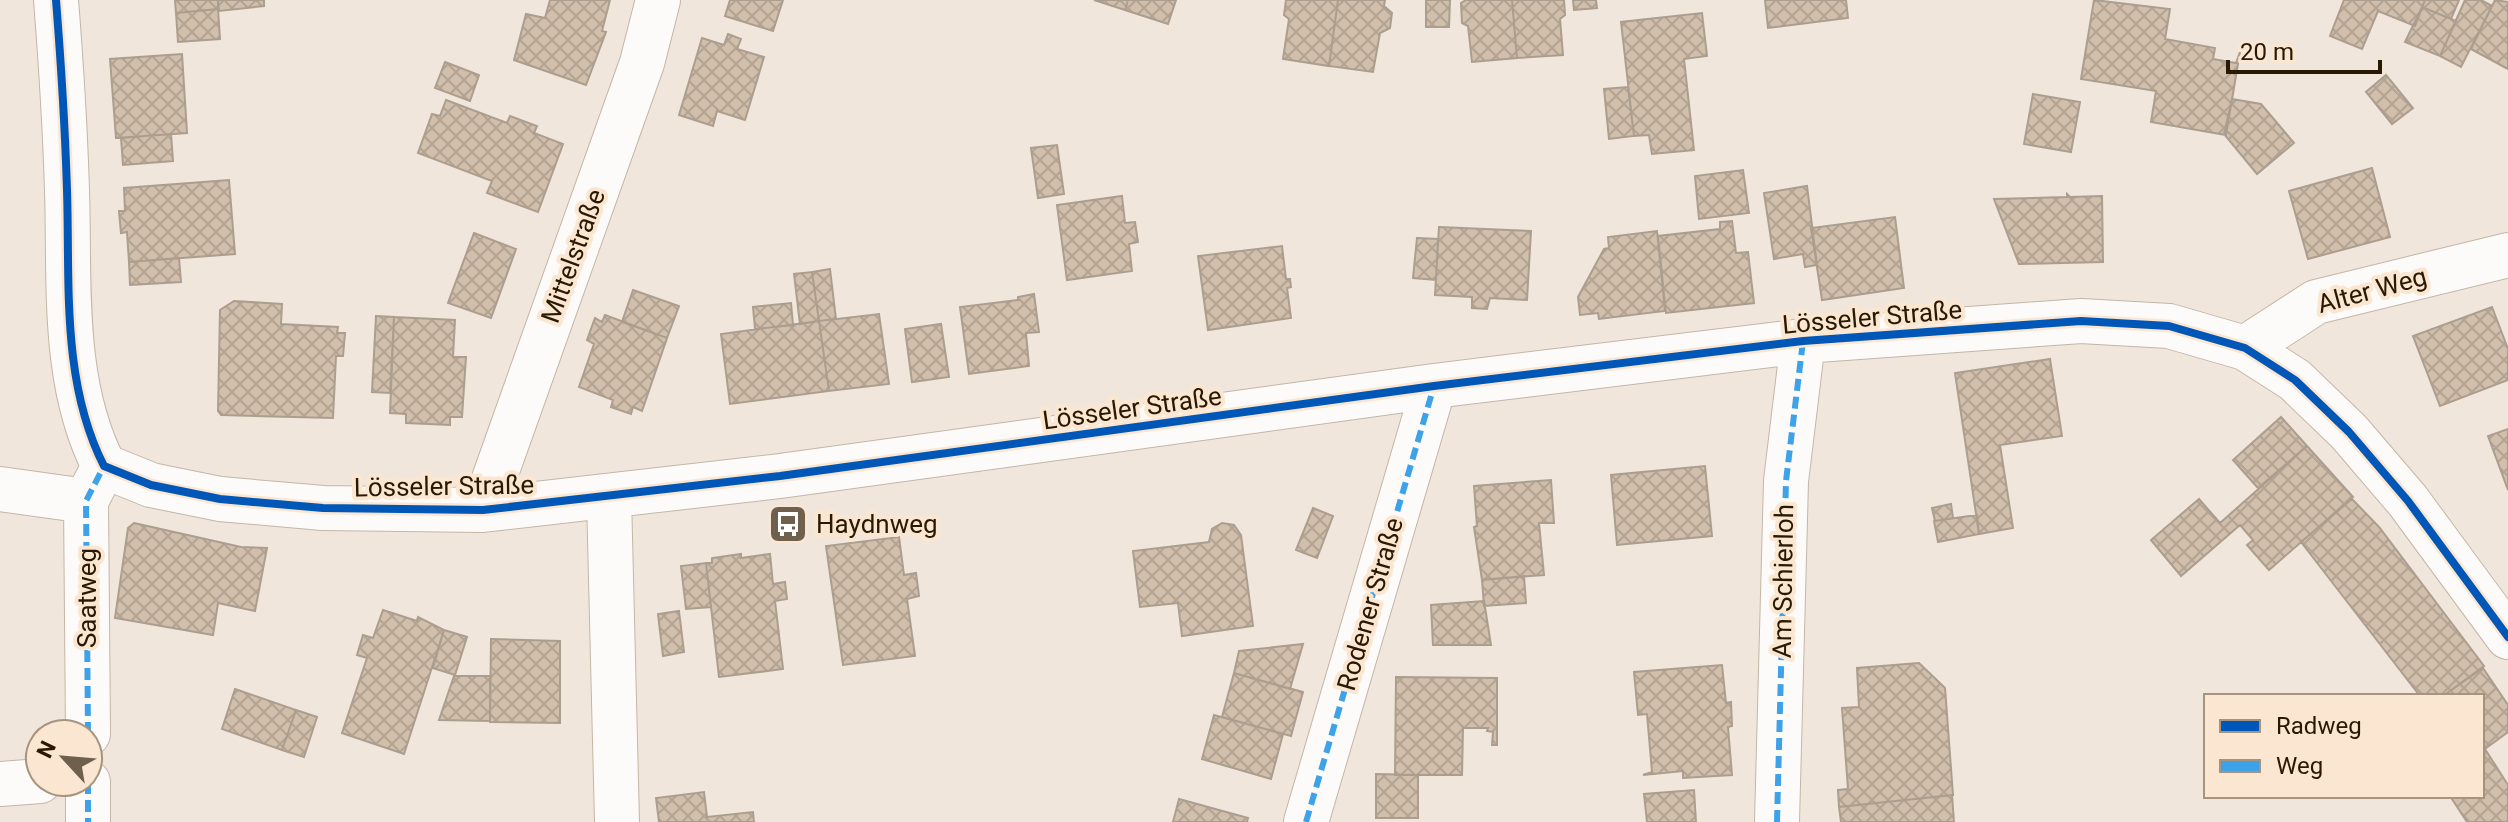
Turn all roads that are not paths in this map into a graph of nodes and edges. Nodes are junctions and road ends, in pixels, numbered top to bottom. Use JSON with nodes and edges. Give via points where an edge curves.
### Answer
{"nodes":[{"id":1,"x":56,"y":0,"type":"edge"},
{"id":2,"x":658,"y":0,"type":"edge"},
{"id":3,"x":2508,"y":255,"type":"edge"},
{"id":4,"x":1803,"y":341,"type":"junction"},
{"id":5,"x":2245,"y":348,"type":"junction"},
{"id":6,"x":1434,"y":386,"type":"junction"},
{"id":7,"x":95,"y":483,"type":"junction"},
{"id":8,"x":0,"y":489,"type":"edge"},
{"id":9,"x":609,"y":497,"type":"junction"},
{"id":10,"x":483,"y":510,"type":"junction"},
{"id":11,"x":2508,"y":637,"type":"edge"},
{"id":12,"x":88,"y":718,"type":"edge"},
{"id":13,"x":24,"y":782,"type":"edge"},
{"id":14,"x":0,"y":784,"type":"edge"},
{"id":15,"x":88,"y":798,"type":"edge"},
{"id":16,"x":88,"y":822,"type":"edge"},
{"id":17,"x":617,"y":822,"type":"edge"},
{"id":18,"x":1306,"y":822,"type":"edge"},
{"id":19,"x":1777,"y":822,"type":"edge"}],
"edges":[{"from":1,"to":7,"type":"street","via":[[66,131],[72,361]]},
{"from":2,"to":10,"type":"street","name":"Mittelstraße","via":[[642,63]]},
{"from":3,"to":5,"type":"street","name":"Alter Weg","via":[[2316,302]]},
{"from":4,"to":5,"type":"street","name":"Lösseler Straße","via":[[2081,321],[2169,326]]},
{"from":4,"to":6,"type":"street","name":"Lösseler Straße"},
{"from":4,"to":19,"type":"street","name":"Am Schierloh","via":[[1786,481]]},
{"from":5,"to":11,"type":"street","name":"Lösseler Straße","via":[[2295,380],[2349,432],[2408,501]]},
{"from":6,"to":9,"type":"street","name":"Lösseler Straße"},
{"from":6,"to":18,"type":"street","name":"Rodener Straße"},
{"from":7,"to":8,"type":"street","name":"Lösseler Straße"},
{"from":7,"to":10,"type":"street","name":"Lösseler Straße","via":[[151,485],[220,499],[323,508]]},
{"from":7,"to":12,"type":"street","name":"Saatweg"},
{"from":9,"to":10,"type":"street","name":"Lösseler Straße"},
{"from":9,"to":17,"type":"street"},
{"from":13,"to":14,"type":"street"},
{"from":15,"to":16,"type":"street"}]}
